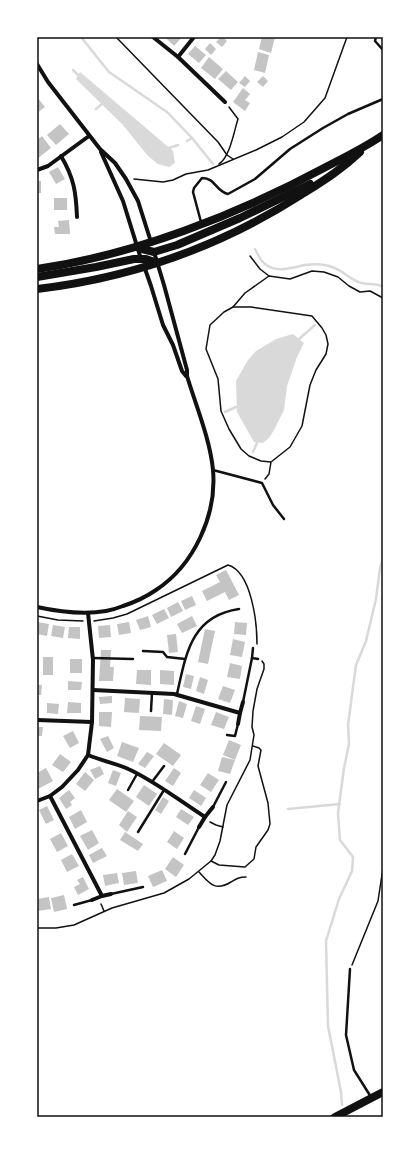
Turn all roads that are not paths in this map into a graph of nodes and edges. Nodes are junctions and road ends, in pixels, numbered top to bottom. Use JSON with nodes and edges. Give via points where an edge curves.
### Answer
{"nodes":[{"id":1,"x":153,"y":37,"type":"edge"},
{"id":2,"x":194,"y":37,"type":"edge"},
{"id":3,"x":376,"y":37,"type":"edge"},
{"id":4,"x":383,"y":50,"type":"edge"},
{"id":5,"x":178,"y":57,"type":"junction"},
{"id":6,"x":37,"y":64,"type":"edge"},
{"id":7,"x":383,"y":99,"type":"edge"},
{"id":8,"x":225,"y":102,"type":"road end"},
{"id":9,"x":383,"y":135,"type":"edge"},
{"id":10,"x":89,"y":136,"type":"junction"},
{"id":11,"x":368,"y":145,"type":"junction"},
{"id":12,"x":100,"y":149,"type":"junction"},
{"id":13,"x":61,"y":156,"type":"junction"},
{"id":14,"x":37,"y":170,"type":"edge"},
{"id":15,"x":333,"y":174,"type":"junction"},
{"id":16,"x":77,"y":217,"type":"dead end"},
{"id":17,"x":201,"y":224,"type":"junction"},
{"id":18,"x":151,"y":242,"type":"junction"},
{"id":19,"x":137,"y":246,"type":"junction"},
{"id":20,"x":154,"y":252,"type":"junction"},
{"id":21,"x":141,"y":259,"type":"junction"},
{"id":22,"x":157,"y":263,"type":"junction"},
{"id":23,"x":144,"y":267,"type":"junction"},
{"id":24,"x":37,"y":269,"type":"edge"},
{"id":25,"x":37,"y":277,"type":"edge"},
{"id":26,"x":37,"y":289,"type":"edge"},
{"id":27,"x":187,"y":376,"type":"junction"},
{"id":28,"x":213,"y":470,"type":"junction"},
{"id":29,"x":284,"y":519,"type":"dead end"},
{"id":30,"x":37,"y":607,"type":"edge"},
{"id":31,"x":239,"y":609,"type":"dead end"},
{"id":32,"x":88,"y":613,"type":"junction"},
{"id":33,"x":253,"y":648,"type":"dead end"},
{"id":34,"x":143,"y":651,"type":"dead end"},
{"id":35,"x":93,"y":658,"type":"junction"},
{"id":36,"x":252,"y":658,"type":"junction"},
{"id":37,"x":133,"y":659,"type":"dead end"},
{"id":38,"x":185,"y":659,"type":"junction"},
{"id":39,"x":258,"y":659,"type":"road end"},
{"id":40,"x":93,"y":690,"type":"junction"},
{"id":41,"x":152,"y":693,"type":"junction"},
{"id":42,"x":177,"y":695,"type":"junction"},
{"id":43,"x":242,"y":702,"type":"joint"},
{"id":44,"x":151,"y":711,"type":"dead end"},
{"id":45,"x":240,"y":713,"type":"junction"},
{"id":46,"x":37,"y":720,"type":"edge"},
{"id":47,"x":92,"y":722,"type":"junction"},
{"id":48,"x":238,"y":724,"type":"joint"},
{"id":49,"x":227,"y":735,"type":"dead end"},
{"id":50,"x":88,"y":755,"type":"junction"},
{"id":51,"x":164,"y":766,"type":"dead end"},
{"id":52,"x":136,"y":774,"type":"junction"},
{"id":53,"x":226,"y":782,"type":"dead end"},
{"id":54,"x":152,"y":783,"type":"junction"},
{"id":55,"x":128,"y":790,"type":"dead end"},
{"id":56,"x":164,"y":790,"type":"junction"},
{"id":57,"x":50,"y":796,"type":"junction"},
{"id":58,"x":37,"y":801,"type":"edge"},
{"id":59,"x":213,"y":807,"type":"joint"},
{"id":60,"x":204,"y":818,"type":"junction"},
{"id":61,"x":199,"y":827,"type":"joint"},
{"id":62,"x":138,"y":832,"type":"dead end"},
{"id":63,"x":185,"y":854,"type":"dead end"},
{"id":64,"x":143,"y":887,"type":"dead end"},
{"id":65,"x":112,"y":894,"type":"joint"},
{"id":66,"x":101,"y":897,"type":"junction"},
{"id":67,"x":92,"y":900,"type":"joint"},
{"id":68,"x":74,"y":905,"type":"dead end"},
{"id":69,"x":350,"y":969,"type":"road end"},
{"id":70,"x":383,"y":1092,"type":"edge"},
{"id":71,"x":371,"y":1098,"type":"junction"},
{"id":72,"x":335,"y":1117,"type":"edge"}],
"edges":[{"from":1,"to":5,"type":"street"},
{"from":2,"to":5,"type":"street"},
{"from":3,"to":4,"type":"lane","via":[[375,41]]},
{"from":5,"to":8,"type":"street"},
{"from":6,"to":10,"type":"street"},
{"from":7,"to":17,"type":"lane","via":[[323,128],[290,149],[255,179],[228,194],[222,193],[208,178],[202,178],[193,192]]},
{"from":9,"to":11,"type":"main road"},
{"from":10,"to":12,"type":"street"},
{"from":10,"to":13,"type":"street"},
{"from":11,"to":15,"type":"main road","via":[[344,168]]},
{"from":11,"to":17,"type":"main road","via":[[276,193]]},
{"from":12,"to":18,"type":"street","via":[[126,178],[138,201]]},
{"from":12,"to":19,"type":"street","via":[[123,201]]},
{"from":13,"to":14,"type":"street","via":[[48,166]]},
{"from":13,"to":16,"type":"street","via":[[73,179]]},
{"from":15,"to":20,"type":"main road","via":[[177,246]]},
{"from":15,"to":22,"type":"main road","via":[[240,230]]},
{"from":17,"to":18,"type":"main road"},
{"from":18,"to":19,"type":"main road"},
{"from":18,"to":20,"type":"street"},
{"from":19,"to":20,"type":"main road"},
{"from":19,"to":21,"type":"street"},
{"from":19,"to":24,"type":"main road"},
{"from":20,"to":22,"type":"street"},
{"from":21,"to":22,"type":"main road"},
{"from":21,"to":23,"type":"street"},
{"from":21,"to":25,"type":"main road"},
{"from":22,"to":23,"type":"main road"},
{"from":22,"to":27,"type":"street"},
{"from":23,"to":26,"type":"main road","via":[[84,282]]},
{"from":23,"to":27,"type":"street","via":[[163,325],[182,371]]},
{"from":27,"to":28,"type":"street"},
{"from":28,"to":29,"type":"lane","via":[[262,483],[273,505]]},
{"from":28,"to":32,"type":"street","via":[[208,518],[189,557],[174,576],[139,600],[107,611]]},
{"from":30,"to":32,"type":"street"},
{"from":31,"to":38,"type":"lane","via":[[223,612],[206,622],[190,645]]},
{"from":32,"to":35,"type":"street"},
{"from":33,"to":36,"type":"lane"},
{"from":34,"to":38,"type":"lane","via":[[163,652],[168,657]]},
{"from":35,"to":37,"type":"lane"},
{"from":35,"to":40,"type":"street"},
{"from":36,"to":39,"type":"lane"},
{"from":36,"to":43,"type":"lane"},
{"from":38,"to":42,"type":"lane"},
{"from":40,"to":41,"type":"street"},
{"from":40,"to":47,"type":"street"},
{"from":41,"to":42,"type":"street"},
{"from":41,"to":44,"type":"lane"},
{"from":42,"to":45,"type":"street"},
{"from":43,"to":45,"type":"street"},
{"from":45,"to":48,"type":"street"},
{"from":46,"to":47,"type":"street"},
{"from":47,"to":50,"type":"street"},
{"from":48,"to":49,"type":"lane","via":[[235,736]]},
{"from":50,"to":52,"type":"street"},
{"from":50,"to":57,"type":"street","via":[[70,780]]},
{"from":51,"to":54,"type":"lane"},
{"from":52,"to":54,"type":"street"},
{"from":52,"to":55,"type":"lane"},
{"from":53,"to":59,"type":"lane"},
{"from":54,"to":56,"type":"street"},
{"from":56,"to":60,"type":"street"},
{"from":56,"to":62,"type":"lane"},
{"from":57,"to":58,"type":"street"},
{"from":57,"to":66,"type":"street"},
{"from":59,"to":60,"type":"street"},
{"from":60,"to":61,"type":"street"},
{"from":61,"to":63,"type":"lane"},
{"from":64,"to":65,"type":"lane"},
{"from":65,"to":66,"type":"street"},
{"from":66,"to":67,"type":"street"},
{"from":67,"to":68,"type":"lane"},
{"from":69,"to":71,"type":"lane","via":[[346,1035],[354,1070]]},
{"from":70,"to":71,"type":"main road"},
{"from":71,"to":72,"type":"main road"}]}
